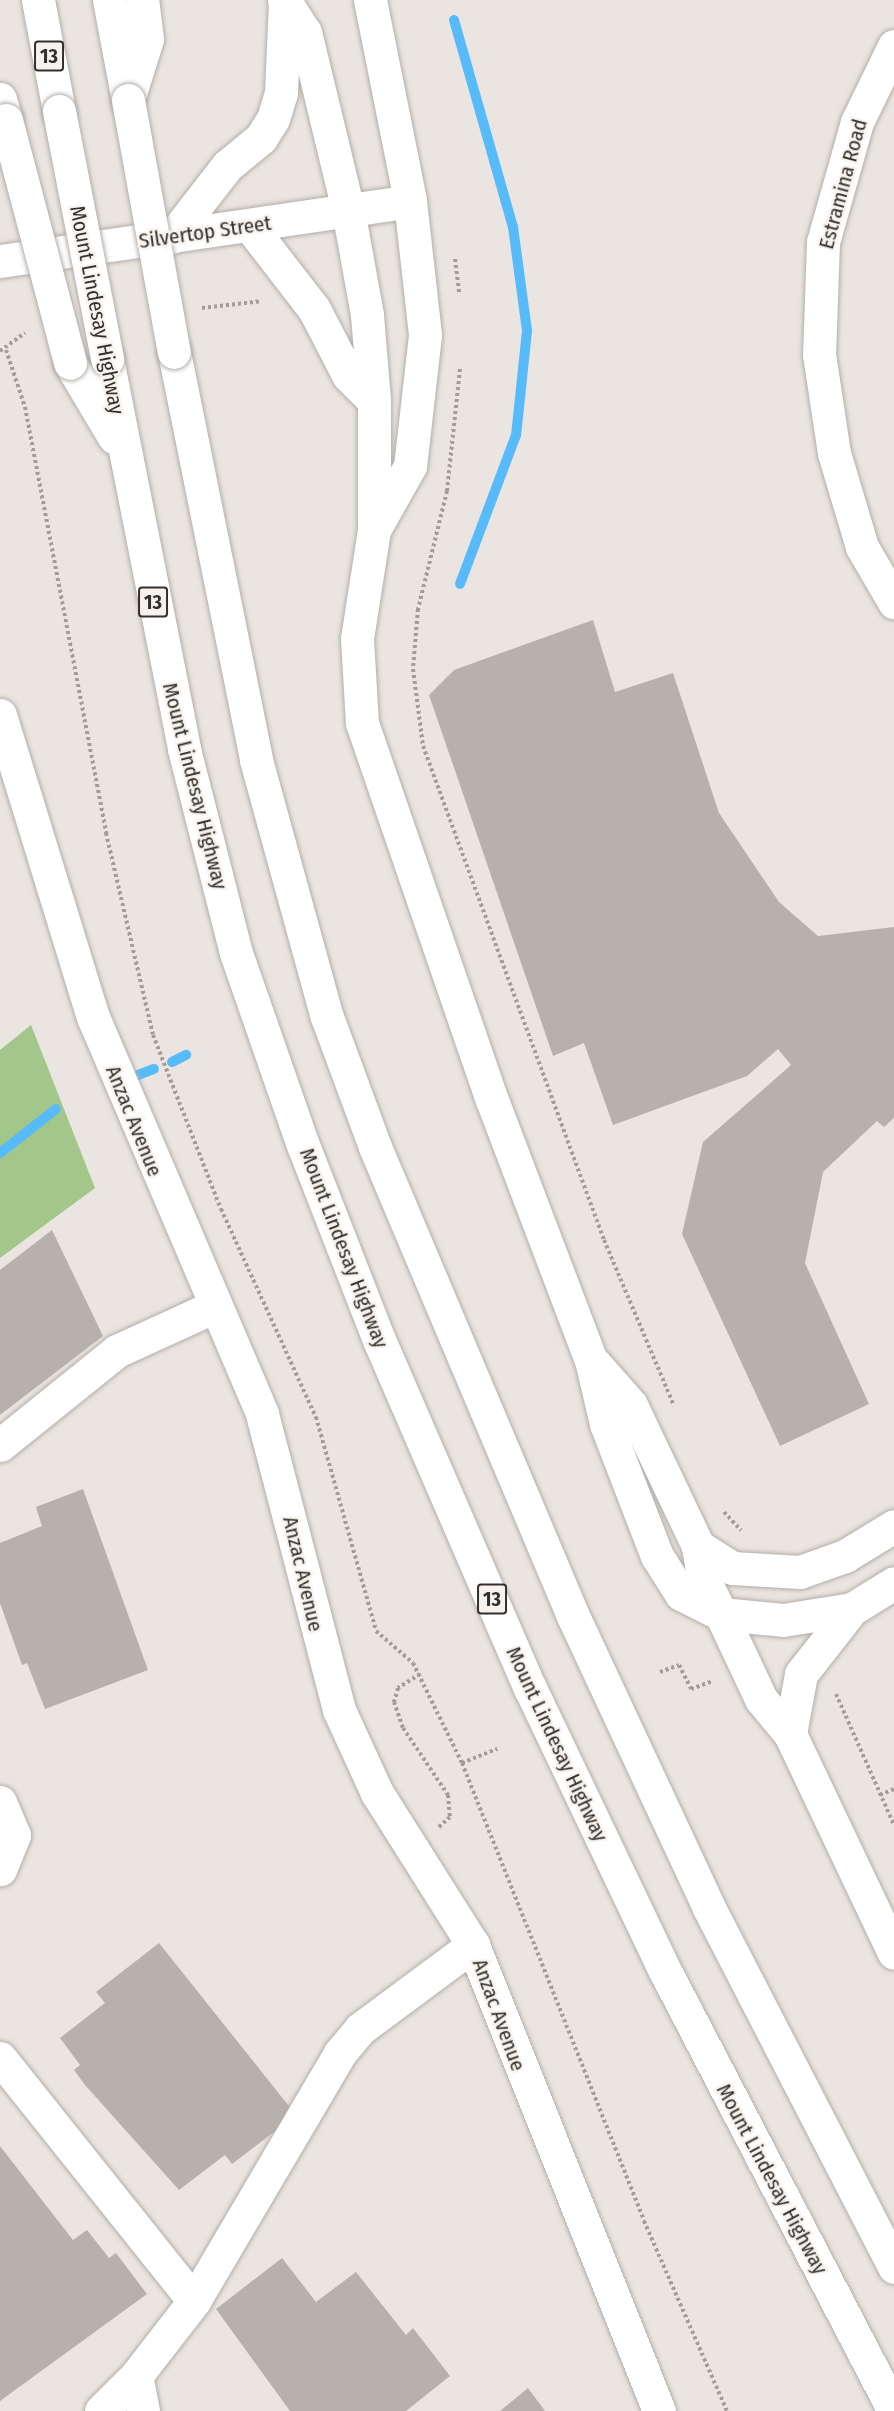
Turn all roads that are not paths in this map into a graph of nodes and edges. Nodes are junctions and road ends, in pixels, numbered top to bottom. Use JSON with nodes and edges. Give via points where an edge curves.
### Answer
{"nodes":[{"id":1,"x":38,"y":0,"type":"edge"},
{"id":2,"x":109,"y":0,"type":"edge"},
{"id":3,"x":142,"y":0,"type":"edge"},
{"id":4,"x":370,"y":0,"type":"edge"},
{"id":5,"x":284,"y":2,"type":"edge"},
{"id":6,"x":894,"y":46,"type":"edge"},
{"id":7,"x":128,"y":100,"type":"junction"},
{"id":8,"x":3,"y":109,"type":"edge"},
{"id":9,"x":410,"y":201,"type":"junction"},
{"id":10,"x":348,"y":210,"type":"junction"},
{"id":11,"x":249,"y":225,"type":"junction"},
{"id":12,"x":172,"y":237,"type":"junction"},
{"id":13,"x":0,"y":261,"type":"edge"},
{"id":14,"x":374,"y":401,"type":"junction"},
{"id":15,"x":123,"y":454,"type":"junction"},
{"id":16,"x":374,"y":530,"type":"junction"},
{"id":17,"x":894,"y":602,"type":"edge"},
{"id":18,"x":0,"y":715,"type":"edge"},
{"id":19,"x":9,"y":785,"type":"edge"},
{"id":20,"x":213,"y":1307,"type":"junction"},
{"id":21,"x":591,"y":1360,"type":"junction"},
{"id":22,"x":0,"y":1445,"type":"edge"},
{"id":23,"x":894,"y":1526,"type":"edge"},
{"id":24,"x":698,"y":1546,"type":"junction"},
{"id":25,"x":894,"y":1584,"type":"edge"},
{"id":26,"x":852,"y":1609,"type":"junction"},
{"id":27,"x":721,"y":1614,"type":"junction"},
{"id":28,"x":790,"y":1734,"type":"junction"},
{"id":29,"x":0,"y":1802,"type":"edge"},
{"id":30,"x":0,"y":1869,"type":"edge"},
{"id":31,"x":473,"y":1945,"type":"junction"},
{"id":32,"x":894,"y":1953,"type":"edge"},
{"id":33,"x":0,"y":2058,"type":"edge"},
{"id":34,"x":894,"y":2267,"type":"edge"},
{"id":35,"x":194,"y":2301,"type":"junction"},
{"id":36,"x":136,"y":2376,"type":"junction"},
{"id":37,"x":101,"y":2411,"type":"edge"},
{"id":38,"x":144,"y":2411,"type":"edge"},
{"id":39,"x":659,"y":2411,"type":"edge"},
{"id":40,"x":894,"y":2411,"type":"edge"}],
"edges":[{"from":1,"to":15,"type":"main road","name":"Mount Lindesay Highway","number":"13","bridge":true},
{"from":2,"to":7,"type":"main road"},
{"from":3,"to":7,"type":"main road","via":[[147,39]]},
{"from":4,"to":9,"type":"main road"},
{"from":5,"to":10,"type":"main road","via":[[305,32]]},
{"from":5,"to":12,"type":"main road","via":[[281,93],[273,118],[261,138],[227,165]]},
{"from":6,"to":17,"type":"main road","name":"Estramina Road","via":[[857,122],[823,242],[819,354],[834,453],[862,547]]},
{"from":7,"to":34,"type":"main road","bridge":true,"via":[[256,760],[327,1017],[375,1147],[583,1637],[709,1908]]},
{"from":8,"to":15,"type":"main road","bridge":true,"via":[[70,363]]},
{"from":9,"to":10,"type":"main road","name":"Silvertop Street"},
{"from":9,"to":16,"type":"main road","via":[[424,335],[420,399],[410,466]]},
{"from":10,"to":11,"type":"main road","name":"Silvertop Street"},
{"from":10,"to":14,"type":"main road","via":[[367,315]]},
{"from":11,"to":12,"type":"main road","name":"Silvertop Street"},
{"from":11,"to":14,"type":"main road","via":[[314,309],[348,375]]},
{"from":12,"to":13,"type":"main road","name":"Silvertop Street"},
{"from":14,"to":16,"type":"main road"},
{"from":15,"to":40,"type":"main road","name":"Mount Lindesay Highway","number":"13","via":[[184,749],[236,953],[372,1320],[530,1688],[640,1920]]},
{"from":16,"to":21,"type":"main road","via":[[357,639],[362,723],[492,1100]]},
{"from":18,"to":19,"type":"main road","name":"Anzac Avenue"},
{"from":19,"to":20,"type":"main road","name":"Anzac Avenue","via":[[93,1017]]},
{"from":20,"to":22,"type":"main road","via":[[117,1351]]},
{"from":20,"to":31,"type":"main road","name":"Anzac Avenue","via":[[278,1461],[339,1710],[357,1754]]},
{"from":21,"to":24,"type":"main road","via":[[630,1405]]},
{"from":21,"to":27,"type":"main road","via":[[606,1424],[657,1556],[681,1594]]},
{"from":23,"to":24,"type":"main road","via":[[845,1556],[800,1572],[732,1568]]},
{"from":24,"to":27,"type":"main road","via":[[703,1576]]},
{"from":25,"to":26,"type":"main road"},
{"from":26,"to":27,"type":"main road","via":[[783,1620]]},
{"from":26,"to":28,"type":"main road","via":[[801,1674]]},
{"from":27,"to":28,"type":"main road","via":[[761,1699]]},
{"from":28,"to":32,"type":"main road"},
{"from":29,"to":30,"type":"main road","via":[[14,1835]]},
{"from":31,"to":35,"type":"main road","via":[[360,2029],[340,2053]]},
{"from":31,"to":39,"type":"main road","name":"Anzac Avenue"},
{"from":33,"to":35,"type":"main road"},
{"from":35,"to":36,"type":"main road"},
{"from":36,"to":37,"type":"main road"},
{"from":36,"to":38,"type":"main road"}]}
